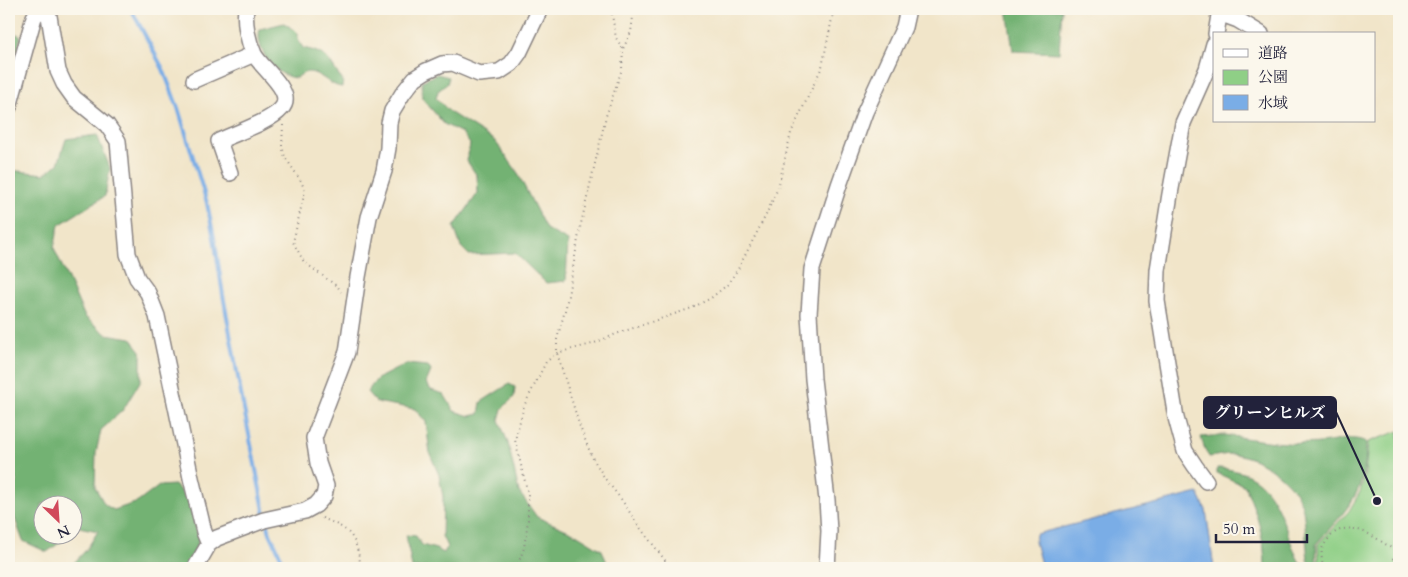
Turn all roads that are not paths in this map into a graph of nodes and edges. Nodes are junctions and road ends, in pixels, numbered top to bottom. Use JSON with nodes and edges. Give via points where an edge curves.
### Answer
{"nodes":[{"id":1,"x":42,"y":9,"type":"edge"},
{"id":2,"x":246,"y":9,"type":"edge"},
{"id":3,"x":540,"y":9,"type":"edge"},
{"id":4,"x":908,"y":9,"type":"edge"},
{"id":5,"x":1220,"y":11,"type":"edge"},
{"id":6,"x":1216,"y":32,"type":"edge"},
{"id":7,"x":1258,"y":32,"type":"edge"},
{"id":8,"x":1213,"y":48,"type":"edge"},
{"id":9,"x":254,"y":54,"type":"junction"},
{"id":10,"x":194,"y":80,"type":"dead end"},
{"id":11,"x":9,"y":107,"type":"edge"},
{"id":12,"x":230,"y":173,"type":"dead end"},
{"id":13,"x":1206,"y":481,"type":"dead end"},
{"id":14,"x":204,"y":559,"type":"edge"},
{"id":15,"x":827,"y":568,"type":"edge"}],
"edges":[{"from":1,"to":11,"type":"street","via":[[34,17]]},
{"from":1,"to":14,"type":"street","via":[[49,16],[58,71],[64,84],[74,98],[107,125],[118,141],[128,254],[156,316],[204,532]]},
{"from":2,"to":9,"type":"street","via":[[247,31]]},
{"from":3,"to":14,"type":"street","via":[[511,64],[499,72],[480,74],[453,63],[442,64],[414,78],[392,111],[384,171],[369,217],[347,352],[314,438],[326,486],[324,496],[305,511],[268,519],[217,538]]},
{"from":4,"to":15,"type":"street","via":[[904,27],[865,112],[838,184],[812,270],[809,314],[827,500]]},
{"from":5,"to":6,"type":"street"},
{"from":5,"to":7,"type":"street"},
{"from":8,"to":13,"type":"street","via":[[1208,69],[1183,122],[1158,270],[1157,301],[1176,418],[1185,451]]},
{"from":9,"to":10,"type":"street"},
{"from":9,"to":12,"type":"street","via":[[279,84],[285,103],[271,117],[219,141]]}]}
